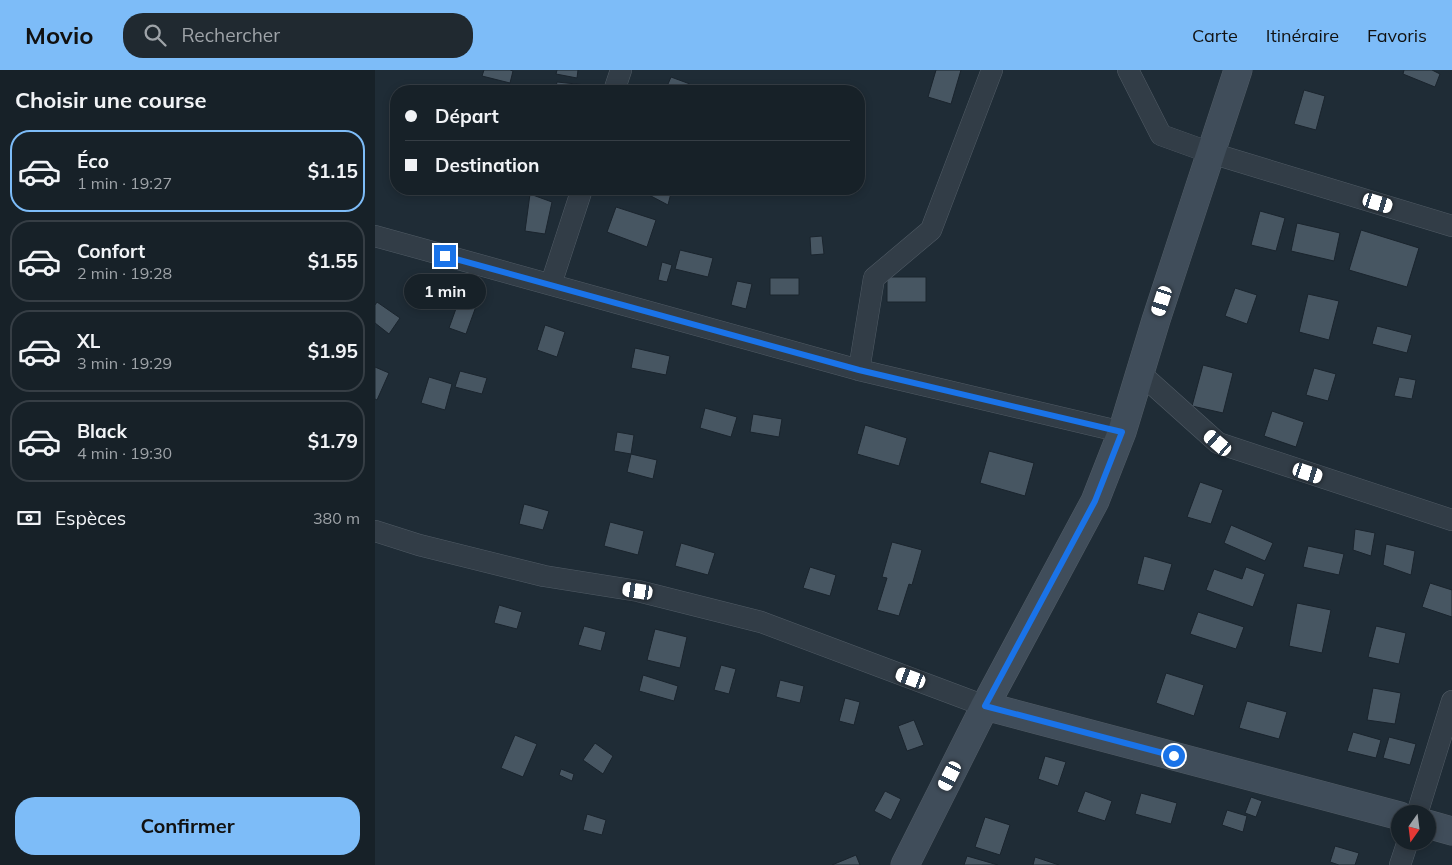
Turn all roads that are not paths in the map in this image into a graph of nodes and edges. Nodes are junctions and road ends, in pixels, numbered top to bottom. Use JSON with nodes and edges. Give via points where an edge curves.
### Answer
{"nodes":[{"id":1,"x":621,"y":70,"type":"edge"},
{"id":2,"x":992,"y":70,"type":"edge"},
{"id":3,"x":1128,"y":70,"type":"edge"},
{"id":4,"x":1238,"y":70,"type":"edge"},
{"id":5,"x":616,"y":85,"type":"edge"},
{"id":6,"x":1211,"y":153,"type":"junction"},
{"id":7,"x":580,"y":195,"type":"edge"},
{"id":8,"x":1452,"y":226,"type":"edge"},
{"id":9,"x":375,"y":236,"type":"edge"},
{"id":10,"x":551,"y":284,"type":"junction"},
{"id":11,"x":859,"y":370,"type":"junction"},
{"id":12,"x":1141,"y":374,"type":"junction"},
{"id":13,"x":1122,"y":432,"type":"junction"},
{"id":14,"x":1452,"y":520,"type":"edge"},
{"id":15,"x":375,"y":531,"type":"edge"},
{"id":16,"x":1452,"y":701,"type":"edge"},
{"id":17,"x":985,"y":706,"type":"junction"},
{"id":18,"x":1420,"y":805,"type":"edge"},
{"id":19,"x":1391,"y":814,"type":"edge"},
{"id":20,"x":1436,"y":827,"type":"edge"},
{"id":21,"x":1452,"y":831,"type":"edge"},
{"id":22,"x":1405,"y":850,"type":"edge"},
{"id":23,"x":905,"y":865,"type":"edge"},
{"id":24,"x":1400,"y":865,"type":"edge"}],
"edges":[{"from":1,"to":5,"type":"street"},
{"from":2,"to":11,"type":"street","via":[[931,230],[874,278]]},
{"from":3,"to":6,"type":"street","via":[[1161,135]]},
{"from":4,"to":6,"type":"street"},
{"from":6,"to":8,"type":"street"},
{"from":6,"to":12,"type":"street"},
{"from":7,"to":10,"type":"street"},
{"from":9,"to":10,"type":"street"},
{"from":10,"to":11,"type":"street"},
{"from":11,"to":13,"type":"street"},
{"from":12,"to":13,"type":"street"},
{"from":12,"to":14,"type":"street","via":[[1218,443]]},
{"from":13,"to":17,"type":"street","via":[[1095,501]]},
{"from":15,"to":17,"type":"street","via":[[544,576],[638,591],[761,622]]},
{"from":16,"to":18,"type":"street"},
{"from":17,"to":19,"type":"street"},
{"from":17,"to":23,"type":"street"},
{"from":20,"to":21,"type":"street"},
{"from":22,"to":24,"type":"street"}]}
